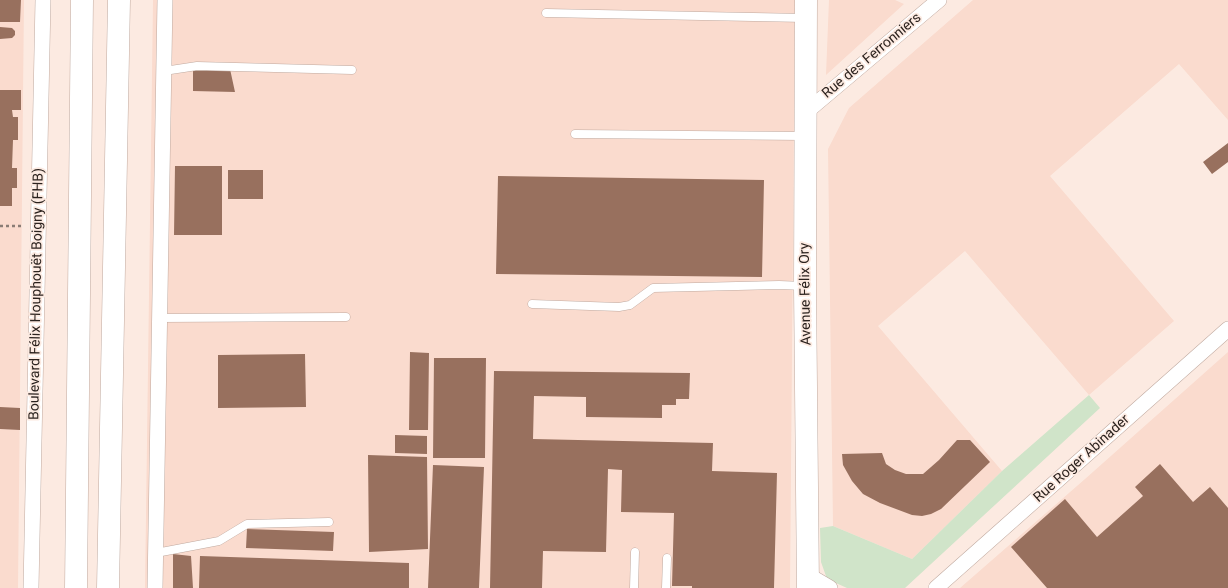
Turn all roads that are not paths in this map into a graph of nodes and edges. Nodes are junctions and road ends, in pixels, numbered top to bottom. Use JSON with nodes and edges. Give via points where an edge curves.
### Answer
{"nodes":[{"id":1,"x":42,"y":0,"type":"edge"},
{"id":2,"x":82,"y":0,"type":"edge"},
{"id":3,"x":119,"y":0,"type":"edge"},
{"id":4,"x":165,"y":0,"type":"edge"},
{"id":5,"x":939,"y":0,"type":"edge"},
{"id":6,"x":806,"y":9,"type":"edge"},
{"id":7,"x":546,"y":13,"type":"dead end"},
{"id":8,"x":352,"y":70,"type":"dead end"},
{"id":9,"x":164,"y":71,"type":"junction"},
{"id":10,"x":805,"y":113,"type":"junction"},
{"id":11,"x":575,"y":134,"type":"dead end"},
{"id":12,"x":805,"y":136,"type":"junction"},
{"id":13,"x":805,"y":286,"type":"junction"},
{"id":14,"x":532,"y":304,"type":"dead end"},
{"id":15,"x":346,"y":317,"type":"dead end"},
{"id":16,"x":160,"y":318,"type":"junction"},
{"id":17,"x":1228,"y":329,"type":"edge"},
{"id":18,"x":329,"y":522,"type":"dead end"},
{"id":19,"x":635,"y":552,"type":"dead end"},
{"id":20,"x":156,"y":553,"type":"junction"},
{"id":21,"x":667,"y":558,"type":"dead end"},
{"id":22,"x":808,"y":581,"type":"edge"},
{"id":23,"x":31,"y":588,"type":"edge"},
{"id":24,"x":76,"y":588,"type":"edge"},
{"id":25,"x":108,"y":588,"type":"edge"},
{"id":26,"x":155,"y":588,"type":"edge"},
{"id":27,"x":634,"y":588,"type":"edge"},
{"id":28,"x":666,"y":588,"type":"edge"},
{"id":29,"x":830,"y":588,"type":"edge"},
{"id":30,"x":936,"y":588,"type":"edge"}],
"edges":[{"from":1,"to":23,"type":"street","name":"Boulevard Félix Houphouët Boigny (FHB)"},
{"from":2,"to":24,"type":"main road"},
{"from":3,"to":25,"type":"main road"},
{"from":4,"to":9,"type":"street"},
{"from":5,"to":10,"type":"street","name":"Rue des Ferronniers"},
{"from":6,"to":7,"type":"lane"},
{"from":6,"to":10,"type":"main road","name":"Avenue Félix Ory"},
{"from":8,"to":9,"type":"lane","via":[[197,66]]},
{"from":9,"to":16,"type":"street"},
{"from":10,"to":12,"type":"main road","name":"Avenue Félix Ory"},
{"from":11,"to":12,"type":"lane"},
{"from":12,"to":13,"type":"main road","name":"Avenue Félix Ory"},
{"from":13,"to":14,"type":"lane","via":[[779,284],[653,288],[630,305],[619,308]]},
{"from":13,"to":22,"type":"main road","name":"Avenue Félix Ory"},
{"from":15,"to":16,"type":"lane"},
{"from":16,"to":20,"type":"street"},
{"from":17,"to":30,"type":"street","name":"Rue Roger Abinader"},
{"from":18,"to":20,"type":"lane","via":[[247,524],[219,541]]},
{"from":19,"to":27,"type":"lane"},
{"from":20,"to":26,"type":"street"},
{"from":21,"to":28,"type":"lane"},
{"from":22,"to":29,"type":"street"}]}
